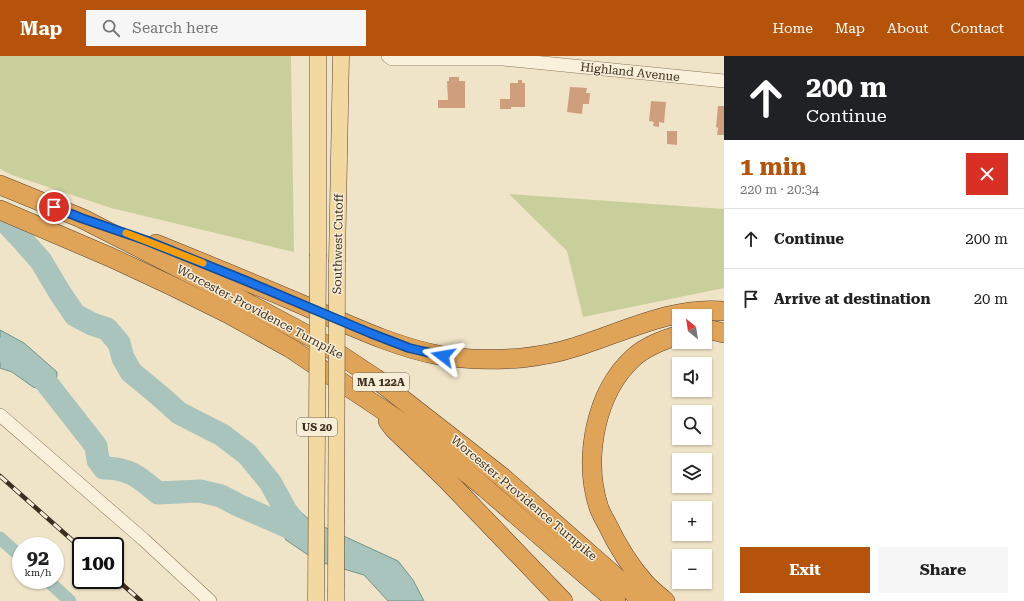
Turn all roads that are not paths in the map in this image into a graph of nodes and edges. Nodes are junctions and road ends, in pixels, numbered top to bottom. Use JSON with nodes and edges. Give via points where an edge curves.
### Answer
{"nodes":[{"id":1,"x":318,"y":56,"type":"edge"},
{"id":2,"x":341,"y":56,"type":"edge"},
{"id":3,"x":390,"y":57,"type":"edge"},
{"id":4,"x":501,"y":58,"type":"edge"},
{"id":5,"x":724,"y":82,"type":"edge"},
{"id":6,"x":0,"y":185,"type":"edge"},
{"id":7,"x":0,"y":210,"type":"edge"},
{"id":8,"x":81,"y":218,"type":"junction"},
{"id":9,"x":724,"y":311,"type":"edge"},
{"id":10,"x":712,"y":330,"type":"edge"},
{"id":11,"x":724,"y":333,"type":"edge"},
{"id":12,"x":672,"y":337,"type":"edge"},
{"id":13,"x":378,"y":405,"type":"junction"},
{"id":14,"x":0,"y":415,"type":"edge"},
{"id":15,"x":210,"y":601,"type":"edge"},
{"id":16,"x":316,"y":601,"type":"edge"},
{"id":17,"x":336,"y":601,"type":"edge"},
{"id":18,"x":563,"y":601,"type":"edge"},
{"id":19,"x":616,"y":601,"type":"edge"},
{"id":20,"x":643,"y":601,"type":"edge"},
{"id":21,"x":665,"y":601,"type":"edge"}],
"edges":[{"from":1,"to":16,"type":"main road","name":"Southwest Cutoff","number":"US 20","bridge":true},
{"from":2,"to":17,"type":"main road","name":"Southwest Cutoff","number":"US 20","bridge":true,"via":[[337,260]]},
{"from":3,"to":4,"type":"street","name":"Highland Avenue"},
{"from":4,"to":5,"type":"street","name":"Highland Avenue"},
{"from":6,"to":8,"type":"highway","name":"Worcester-Providence Turnpike","number":"MA 122A"},
{"from":7,"to":13,"type":"highway","name":"Worcester-Providence Turnpike","number":"MA 122A","via":[[157,278],[230,314],[290,348]]},
{"from":8,"to":9,"type":"highway","via":[[145,240],[409,348],[443,356],[522,358],[571,349],[656,319],[682,313]]},
{"from":8,"to":20,"type":"highway","name":"Worcester-Providence Turnpike","number":"MA 122A","via":[[322,343],[376,378],[502,477]]},
{"from":10,"to":11,"type":"highway"},
{"from":12,"to":21,"type":"highway","via":[[660,340],[634,358],[618,376],[606,397],[592,447],[592,477],[599,508],[630,563],[645,584]]},
{"from":13,"to":18,"type":"highway","via":[[394,430],[446,479]]},
{"from":13,"to":19,"type":"highway","name":"Worcester-Providence Turnpike","number":"MA 122A","via":[[419,434]]},
{"from":14,"to":15,"type":"street"}]}
